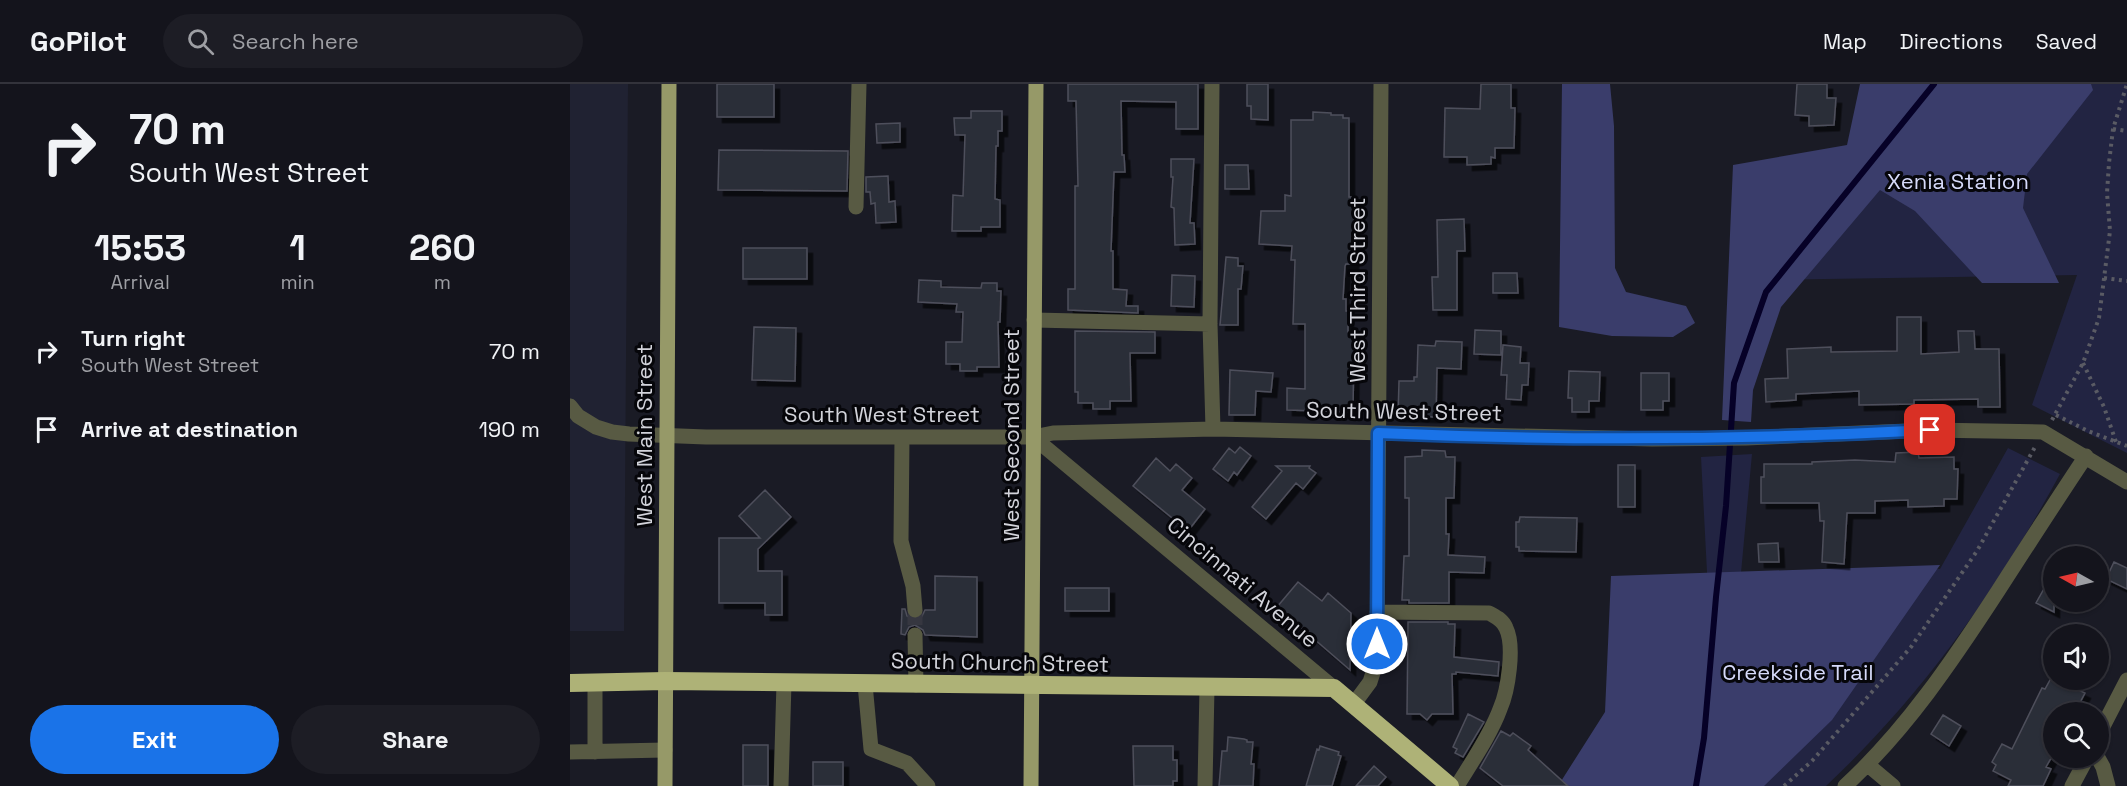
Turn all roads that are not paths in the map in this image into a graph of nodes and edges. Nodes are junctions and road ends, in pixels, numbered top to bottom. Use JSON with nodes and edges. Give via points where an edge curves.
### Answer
{"nodes":[{"id":1,"x":669,"y":84,"type":"edge"},
{"id":2,"x":859,"y":84,"type":"edge"},
{"id":3,"x":1036,"y":84,"type":"edge"},
{"id":4,"x":1212,"y":84,"type":"edge"},
{"id":5,"x":1381,"y":84,"type":"edge"},
{"id":6,"x":856,"y":207,"type":"dead end"},
{"id":7,"x":1034,"y":320,"type":"junction"},
{"id":8,"x":1210,"y":324,"type":"junction"},
{"id":9,"x":570,"y":406,"type":"edge"},
{"id":10,"x":1213,"y":429,"type":"junction"},
{"id":11,"x":1378,"y":433,"type":"junction"},
{"id":12,"x":666,"y":434,"type":"junction"},
{"id":13,"x":902,"y":437,"type":"junction"},
{"id":14,"x":1033,"y":437,"type":"junction"},
{"id":15,"x":2086,"y":456,"type":"junction"},
{"id":16,"x":2127,"y":482,"type":"edge"},
{"id":17,"x":915,"y":610,"type":"tunnel mouth"},
{"id":18,"x":1377,"y":612,"type":"junction"},
{"id":19,"x":915,"y":635,"type":"tunnel mouth"},
{"id":20,"x":2127,"y":680,"type":"edge"},
{"id":21,"x":665,"y":681,"type":"junction"},
{"id":22,"x":570,"y":683,"type":"edge"},
{"id":23,"x":595,"y":683,"type":"junction"},
{"id":24,"x":784,"y":683,"type":"junction"},
{"id":25,"x":865,"y":684,"type":"junction"},
{"id":26,"x":916,"y":685,"type":"junction"},
{"id":27,"x":1032,"y":686,"type":"junction"},
{"id":28,"x":1207,"y":688,"type":"junction"},
{"id":29,"x":1334,"y":688,"type":"junction"},
{"id":30,"x":1353,"y":705,"type":"junction"},
{"id":31,"x":2109,"y":715,"type":"edge"},
{"id":32,"x":665,"y":750,"type":"junction"},
{"id":33,"x":570,"y":752,"type":"edge"},
{"id":34,"x":595,"y":752,"type":"junction"},
{"id":35,"x":1868,"y":765,"type":"junction"},
{"id":36,"x":2082,"y":768,"type":"edge"},
{"id":37,"x":2103,"y":768,"type":"edge"},
{"id":38,"x":664,"y":786,"type":"edge"},
{"id":39,"x":782,"y":786,"type":"edge"},
{"id":40,"x":928,"y":786,"type":"edge"},
{"id":41,"x":1031,"y":786,"type":"edge"},
{"id":42,"x":1205,"y":786,"type":"edge"},
{"id":43,"x":1450,"y":786,"type":"edge"},
{"id":44,"x":1457,"y":786,"type":"edge"},
{"id":45,"x":1845,"y":786,"type":"edge"},
{"id":46,"x":1893,"y":786,"type":"edge"},
{"id":47,"x":2072,"y":786,"type":"edge"},
{"id":48,"x":2108,"y":786,"type":"edge"}],
"edges":[{"from":1,"to":12,"type":"main road","name":"West Main Street"},
{"from":2,"to":6,"type":"street"},
{"from":3,"to":7,"type":"main road","name":"West Second Street"},
{"from":4,"to":8,"type":"street"},
{"from":5,"to":11,"type":"street","name":"West Third Street"},
{"from":7,"to":8,"type":"street"},
{"from":7,"to":14,"type":"main road","name":"West Second Street"},
{"from":8,"to":10,"type":"street"},
{"from":9,"to":12,"type":"street","name":"South West Street","via":[[596,428]]},
{"from":10,"to":11,"type":"street","name":"South West Street"},
{"from":10,"to":14,"type":"street","name":"South West Street","via":[[1053,433]]},
{"from":11,"to":15,"type":"street","name":"South West Street","via":[[1714,439],[1930,430],[2043,432]]},
{"from":11,"to":18,"type":"street","name":"West Third Street"},
{"from":12,"to":13,"type":"street","name":"South West Street"},
{"from":12,"to":21,"type":"main road","name":"West Main Street"},
{"from":13,"to":14,"type":"street","name":"South West Street"},
{"from":13,"to":17,"type":"street","via":[[901,541]]},
{"from":14,"to":27,"type":"main road","name":"West Second Street"},
{"from":14,"to":29,"type":"street","name":"Cincinnati Avenue"},
{"from":15,"to":16,"type":"street","name":"South West Street"},
{"from":15,"to":35,"type":"street","via":[[1955,658]]},
{"from":18,"to":30,"type":"street","name":"West Third Street","via":[[1375,671]]},
{"from":18,"to":44,"type":"street","via":[[1489,613],[1506,627],[1509,663],[1500,710]]},
{"from":19,"to":26,"type":"street"},
{"from":20,"to":31,"type":"street"},
{"from":21,"to":23,"type":"highway","name":"South Church Street"},
{"from":21,"to":24,"type":"highway","name":"South Church Street"},
{"from":21,"to":32,"type":"main road","name":"West Main Street"},
{"from":22,"to":23,"type":"highway","name":"South Church Street"},
{"from":23,"to":34,"type":"street"},
{"from":24,"to":25,"type":"highway","name":"South Church Street"},
{"from":24,"to":39,"type":"street"},
{"from":25,"to":26,"type":"highway","name":"South Church Street"},
{"from":25,"to":40,"type":"street","via":[[871,749],[907,763]]},
{"from":26,"to":27,"type":"highway","name":"South Church Street"},
{"from":27,"to":28,"type":"highway","name":"South Church Street"},
{"from":27,"to":41,"type":"main road","name":"West Second Street"},
{"from":28,"to":29,"type":"highway","name":"South Church Street"},
{"from":28,"to":42,"type":"street"},
{"from":29,"to":30,"type":"highway","name":"Cincinnati Avenue"},
{"from":30,"to":43,"type":"highway","name":"Cincinnati Avenue"},
{"from":32,"to":34,"type":"street"},
{"from":32,"to":38,"type":"main road","name":"West Main Street"},
{"from":33,"to":34,"type":"street"},
{"from":35,"to":45,"type":"street"},
{"from":35,"to":46,"type":"street"},
{"from":36,"to":47,"type":"street"},
{"from":37,"to":48,"type":"street"}]}
